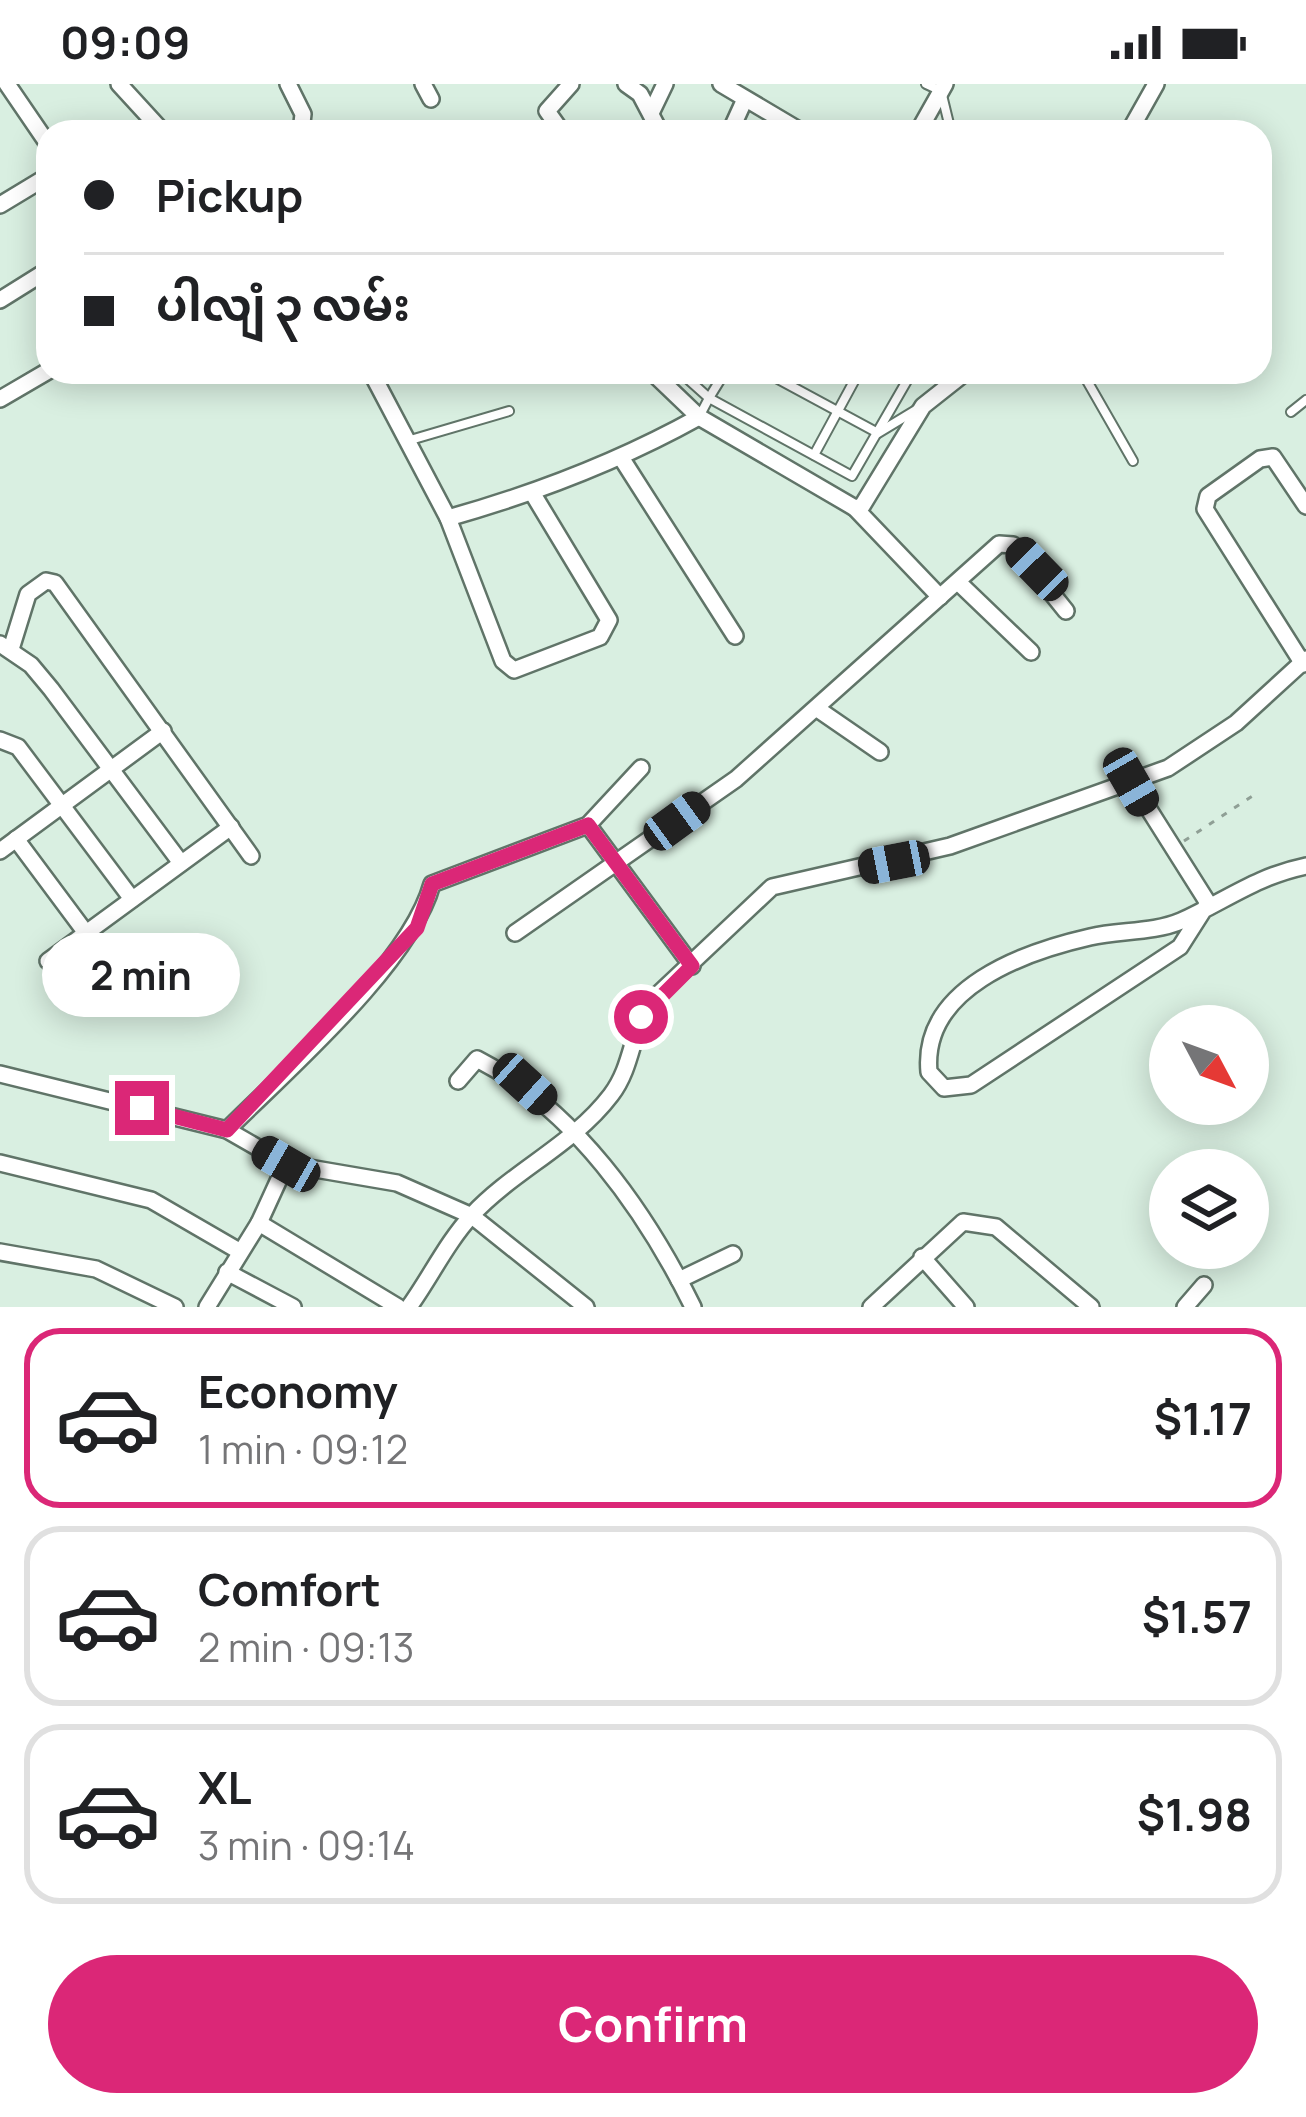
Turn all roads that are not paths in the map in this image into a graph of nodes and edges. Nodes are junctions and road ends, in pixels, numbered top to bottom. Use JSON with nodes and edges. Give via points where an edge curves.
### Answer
{"nodes":[{"id":1,"x":7,"y":84,"type":"edge"},
{"id":2,"x":119,"y":84,"type":"edge"},
{"id":3,"x":288,"y":84,"type":"edge"},
{"id":4,"x":571,"y":84,"type":"edge"},
{"id":5,"x":626,"y":84,"type":"edge"},
{"id":6,"x":665,"y":84,"type":"edge"},
{"id":7,"x":721,"y":84,"type":"edge"},
{"id":8,"x":1156,"y":84,"type":"edge"},
{"id":9,"x":937,"y":86,"type":"edge"},
{"id":10,"x":748,"y":91,"type":"edge"},
{"id":11,"x":652,"y":111,"type":"junction"},
{"id":12,"x":152,"y":120,"type":"edge"},
{"id":13,"x":303,"y":120,"type":"edge"},
{"id":14,"x":554,"y":120,"type":"edge"},
{"id":15,"x":655,"y":120,"type":"edge"},
{"id":16,"x":735,"y":120,"type":"edge"},
{"id":17,"x":786,"y":120,"type":"edge"},
{"id":18,"x":923,"y":120,"type":"edge"},
{"id":19,"x":947,"y":120,"type":"edge"},
{"id":20,"x":1136,"y":120,"type":"edge"},
{"id":21,"x":36,"y":126,"type":"edge"},
{"id":22,"x":36,"y":183,"type":"edge"},
{"id":23,"x":0,"y":205,"type":"edge"},
{"id":24,"x":36,"y":278,"type":"edge"},
{"id":25,"x":0,"y":300,"type":"edge"},
{"id":26,"x":36,"y":377,"type":"edge"},
{"id":27,"x":377,"y":384,"type":"edge"},
{"id":28,"x":665,"y":384,"type":"edge"},
{"id":29,"x":693,"y":384,"type":"edge"},
{"id":30,"x":718,"y":384,"type":"edge"},
{"id":31,"x":787,"y":384,"type":"edge"},
{"id":32,"x":853,"y":384,"type":"edge"},
{"id":33,"x":905,"y":384,"type":"edge"},
{"id":34,"x":951,"y":384,"type":"edge"},
{"id":35,"x":1089,"y":384,"type":"edge"},
{"id":36,"x":0,"y":398,"type":"edge"},
{"id":37,"x":709,"y":398,"type":"junction"},
{"id":38,"x":1306,"y":400,"type":"edge"},
{"id":39,"x":923,"y":406,"type":"junction"},
{"id":40,"x":508,"y":411,"type":"dead end"},
{"id":41,"x":838,"y":411,"type":"junction"},
{"id":42,"x":1291,"y":412,"type":"dead end"},
{"id":43,"x":699,"y":417,"type":"junction"},
{"id":44,"x":878,"y":433,"type":"junction"},
{"id":45,"x":407,"y":441,"type":"junction"},
{"id":46,"x":814,"y":456,"type":"junction"},
{"id":47,"x":622,"y":459,"type":"junction"},
{"id":48,"x":1133,"y":461,"type":"dead end"},
{"id":49,"x":533,"y":494,"type":"junction"},
{"id":50,"x":1306,"y":506,"type":"edge"},
{"id":51,"x":854,"y":508,"type":"junction"},
{"id":52,"x":448,"y":518,"type":"junction"},
{"id":53,"x":959,"y":583,"type":"junction"},
{"id":54,"x":940,"y":597,"type":"junction"},
{"id":55,"x":1066,"y":611,"type":"dead end"},
{"id":56,"x":735,"y":637,"type":"dead end"},
{"id":57,"x":6,"y":646,"type":"edge"},
{"id":58,"x":1031,"y":652,"type":"dead end"},
{"id":59,"x":1304,"y":662,"type":"edge"},
{"id":60,"x":819,"y":710,"type":"junction"},
{"id":61,"x":163,"y":731,"type":"junction"},
{"id":62,"x":0,"y":740,"type":"edge"},
{"id":63,"x":880,"y":752,"type":"dead end"},
{"id":64,"x":641,"y":768,"type":"dead end"},
{"id":65,"x":112,"y":770,"type":"junction"},
{"id":66,"x":1131,"y":782,"type":"junction"},
{"id":67,"x":61,"y":805,"type":"junction"},
{"id":68,"x":588,"y":825,"type":"junction"},
{"id":69,"x":231,"y":827,"type":"junction"},
{"id":70,"x":16,"y":839,"type":"junction"},
{"id":71,"x":0,"y":850,"type":"edge"},
{"id":72,"x":251,"y":856,"type":"dead end"},
{"id":73,"x":181,"y":863,"type":"junction"},
{"id":74,"x":618,"y":863,"type":"junction"},
{"id":75,"x":1306,"y":866,"type":"edge"},
{"id":76,"x":132,"y":899,"type":"junction"},
{"id":77,"x":1208,"y":904,"type":"junction"},
{"id":78,"x":86,"y":933,"type":"junction"},
{"id":79,"x":515,"y":933,"type":"dead end"},
{"id":80,"x":48,"y":961,"type":"dead end"},
{"id":81,"x":692,"y":966,"type":"junction"},
{"id":82,"x":0,"y":1074,"type":"edge"},
{"id":83,"x":458,"y":1082,"type":"dead end"},
{"id":84,"x":227,"y":1130,"type":"junction"},
{"id":85,"x":578,"y":1132,"type":"junction"},
{"id":86,"x":0,"y":1163,"type":"edge"},
{"id":87,"x":286,"y":1164,"type":"junction"},
{"id":88,"x":472,"y":1216,"type":"junction"},
{"id":89,"x":260,"y":1222,"type":"junction"},
{"id":90,"x":239,"y":1251,"type":"junction"},
{"id":91,"x":0,"y":1252,"type":"edge"},
{"id":92,"x":733,"y":1254,"type":"dead end"},
{"id":93,"x":922,"y":1257,"type":"junction"},
{"id":94,"x":227,"y":1272,"type":"junction"},
{"id":95,"x":679,"y":1280,"type":"junction"},
{"id":96,"x":1204,"y":1285,"type":"dead end"},
{"id":97,"x":175,"y":1307,"type":"edge"},
{"id":98,"x":207,"y":1307,"type":"edge"},
{"id":99,"x":293,"y":1307,"type":"edge"},
{"id":100,"x":398,"y":1307,"type":"edge"},
{"id":101,"x":409,"y":1307,"type":"edge"},
{"id":102,"x":586,"y":1307,"type":"edge"},
{"id":103,"x":692,"y":1307,"type":"edge"},
{"id":104,"x":871,"y":1307,"type":"edge"},
{"id":105,"x":966,"y":1307,"type":"edge"},
{"id":106,"x":1091,"y":1307,"type":"edge"},
{"id":107,"x":1185,"y":1307,"type":"edge"}],
"edges":[{"from":1,"to":21,"type":"street"},
{"from":2,"to":12,"type":"street"},
{"from":3,"to":13,"type":"street"},
{"from":4,"to":14,"type":"street","via":[[548,111]]},
{"from":5,"to":11,"type":"street"},
{"from":6,"to":11,"type":"street"},
{"from":7,"to":10,"type":"street"},
{"from":8,"to":20,"type":"street"},
{"from":9,"to":18,"type":"street"},
{"from":9,"to":19,"type":"lane"},
{"from":10,"to":16,"type":"street"},
{"from":10,"to":17,"type":"street"},
{"from":11,"to":15,"type":"street"},
{"from":22,"to":23,"type":"street"},
{"from":24,"to":25,"type":"street"},
{"from":26,"to":36,"type":"street"},
{"from":27,"to":45,"type":"street"},
{"from":28,"to":43,"type":"street"},
{"from":29,"to":37,"type":"lane"},
{"from":30,"to":37,"type":"lane"},
{"from":31,"to":41,"type":"lane"},
{"from":32,"to":41,"type":"lane"},
{"from":33,"to":44,"type":"lane"},
{"from":34,"to":39,"type":"street"},
{"from":35,"to":48,"type":"lane"},
{"from":37,"to":43,"type":"lane"},
{"from":37,"to":46,"type":"lane"},
{"from":38,"to":42,"type":"lane"},
{"from":39,"to":44,"type":"lane"},
{"from":39,"to":51,"type":"street"},
{"from":40,"to":45,"type":"lane"},
{"from":41,"to":44,"type":"lane"},
{"from":41,"to":46,"type":"lane"},
{"from":43,"to":47,"type":"street"},
{"from":43,"to":51,"type":"street"},
{"from":44,"to":46,"type":"lane","via":[[852,476]]},
{"from":45,"to":52,"type":"street"},
{"from":47,"to":49,"type":"street"},
{"from":47,"to":56,"type":"street"},
{"from":49,"to":52,"type":"street"},
{"from":49,"to":52,"type":"street","via":[[609,620],[600,638],[514,670],[503,661]]},
{"from":50,"to":59,"type":"street","via":[[1273,457],[1208,496],[1205,508]]},
{"from":51,"to":54,"type":"street"},
{"from":53,"to":54,"type":"street"},
{"from":53,"to":55,"type":"street","via":[[999,544],[1013,545]]},
{"from":53,"to":58,"type":"street"},
{"from":54,"to":60,"type":"street"},
{"from":57,"to":61,"type":"street","via":[[28,594],[55,583]]},
{"from":57,"to":65,"type":"street","via":[[51,689]]},
{"from":59,"to":66,"type":"street","via":[[1236,723],[1168,769]]},
{"from":60,"to":63,"type":"street"},
{"from":60,"to":74,"type":"street"},
{"from":61,"to":65,"type":"street"},
{"from":61,"to":69,"type":"street"},
{"from":62,"to":67,"type":"street","via":[[18,747]]},
{"from":64,"to":68,"type":"street"},
{"from":65,"to":67,"type":"street"},
{"from":65,"to":73,"type":"street"},
{"from":66,"to":77,"type":"street"},
{"from":66,"to":81,"type":"street","via":[[950,846],[772,887]]},
{"from":67,"to":70,"type":"street"},
{"from":67,"to":76,"type":"street"},
{"from":68,"to":74,"type":"street"},
{"from":68,"to":84,"type":"street","via":[[432,884],[417,928]]},
{"from":69,"to":72,"type":"street"},
{"from":69,"to":73,"type":"street"},
{"from":70,"to":71,"type":"street"},
{"from":70,"to":78,"type":"street"},
{"from":73,"to":76,"type":"street"},
{"from":74,"to":79,"type":"street"},
{"from":74,"to":81,"type":"street"},
{"from":75,"to":77,"type":"street","via":[[1264,874]]},
{"from":76,"to":78,"type":"street"},
{"from":77,"to":77,"type":"street","via":[[1180,946],[971,1085],[944,1088],[928,1072],[932,1041],[956,995],[983,977],[1089,937],[1181,921]]},
{"from":78,"to":80,"type":"street"},
{"from":81,"to":85,"type":"street","via":[[650,1002],[623,1077]]},
{"from":82,"to":84,"type":"street"},
{"from":83,"to":85,"type":"street","via":[[477,1059],[525,1084]]},
{"from":84,"to":87,"type":"street"},
{"from":85,"to":88,"type":"street"},
{"from":85,"to":95,"type":"street"},
{"from":86,"to":90,"type":"street","via":[[151,1200]]},
{"from":87,"to":88,"type":"street","via":[[397,1183]]},
{"from":87,"to":89,"type":"street"},
{"from":88,"to":101,"type":"street"},
{"from":88,"to":102,"type":"street"},
{"from":89,"to":90,"type":"street"},
{"from":89,"to":100,"type":"street"},
{"from":90,"to":94,"type":"street"},
{"from":91,"to":97,"type":"street","via":[[96,1269]]},
{"from":92,"to":95,"type":"street"},
{"from":93,"to":104,"type":"street"},
{"from":93,"to":105,"type":"street"},
{"from":93,"to":106,"type":"street","via":[[962,1222],[996,1227]]},
{"from":94,"to":98,"type":"street"},
{"from":94,"to":99,"type":"street"},
{"from":95,"to":103,"type":"street"},
{"from":96,"to":107,"type":"street"}]}
